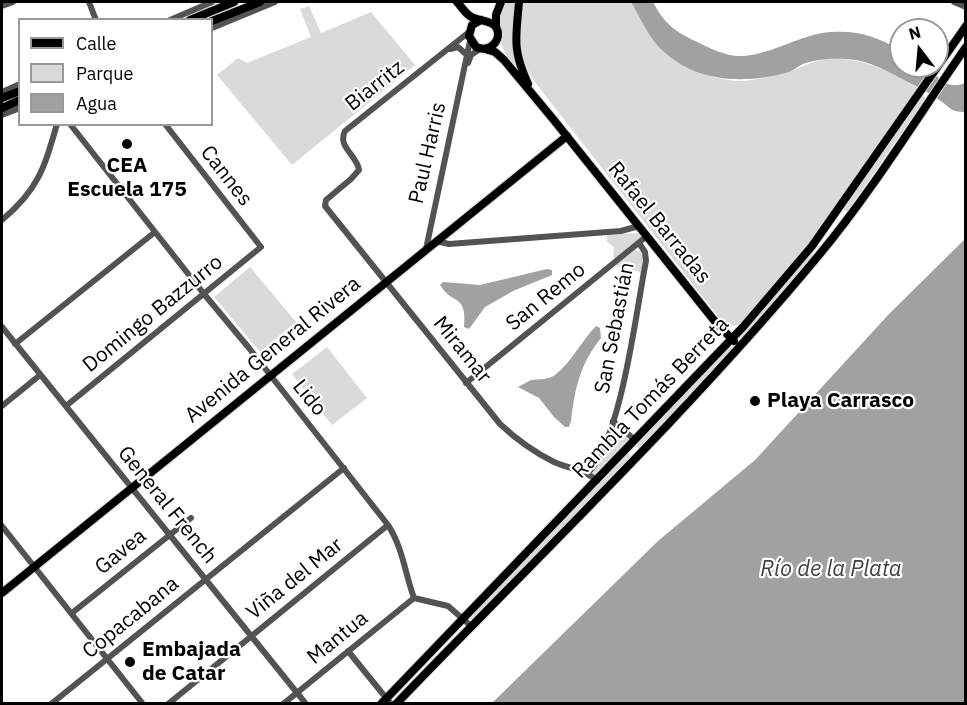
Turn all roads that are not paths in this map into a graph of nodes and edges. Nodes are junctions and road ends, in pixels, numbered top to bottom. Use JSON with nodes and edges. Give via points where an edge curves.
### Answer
{"nodes":[{"id":1,"x":13,"y":2,"type":"edge"},
{"id":2,"x":89,"y":2,"type":"edge"},
{"id":3,"x":212,"y":2,"type":"edge"},
{"id":4,"x":234,"y":2,"type":"edge"},
{"id":5,"x":260,"y":2,"type":"edge"},
{"id":6,"x":275,"y":2,"type":"edge"},
{"id":7,"x":457,"y":2,"type":"edge"},
{"id":8,"x":499,"y":2,"type":"edge"},
{"id":9,"x":519,"y":2,"type":"edge"},
{"id":10,"x":954,"y":2,"type":"edge"},
{"id":11,"x":198,"y":4,"type":"edge"},
{"id":12,"x":2,"y":6,"type":"edge"},
{"id":13,"x":966,"y":7,"type":"edge"},
{"id":14,"x":468,"y":15,"type":"junction"},
{"id":15,"x":95,"y":18,"type":"edge"},
{"id":16,"x":174,"y":18,"type":"edge"},
{"id":17,"x":195,"y":18,"type":"edge"},
{"id":18,"x":482,"y":20,"type":"junction"},
{"id":19,"x":213,"y":21,"type":"edge"},
{"id":20,"x":966,"y":26,"type":"edge"},
{"id":21,"x":496,"y":27,"type":"junction"},
{"id":22,"x":213,"y":28,"type":"edge"},
{"id":23,"x":470,"y":34,"type":"junction"},
{"id":24,"x":498,"y":37,"type":"junction"},
{"id":25,"x":966,"y":39,"type":"edge"},
{"id":26,"x":966,"y":47,"type":"edge"},
{"id":27,"x":483,"y":49,"type":"junction"},
{"id":28,"x":444,"y":52,"type":"junction"},
{"id":29,"x":467,"y":55,"type":"junction"},
{"id":30,"x":957,"y":59,"type":"junction"},
{"id":31,"x":466,"y":66,"type":"junction"},
{"id":32,"x":528,"y":84,"type":"junction"},
{"id":33,"x":18,"y":85,"type":"edge"},
{"id":34,"x":2,"y":92,"type":"edge"},
{"id":35,"x":18,"y":92,"type":"edge"},
{"id":36,"x":2,"y":98,"type":"edge"},
{"id":37,"x":18,"y":101,"type":"edge"},
{"id":38,"x":2,"y":108,"type":"edge"},
{"id":39,"x":18,"y":109,"type":"edge"},
{"id":40,"x":2,"y":115,"type":"edge"},
{"id":41,"x":553,"y":119,"type":"junction"},
{"id":42,"x":56,"y":126,"type":"edge"},
{"id":43,"x":71,"y":126,"type":"edge"},
{"id":44,"x":167,"y":126,"type":"edge"},
{"id":45,"x":567,"y":136,"type":"junction"},
{"id":46,"x":326,"y":207,"type":"joint"},
{"id":47,"x":839,"y":210,"type":"junction"},
{"id":48,"x":849,"y":216,"type":"junction"},
{"id":49,"x":2,"y":220,"type":"edge"},
{"id":50,"x":639,"y":226,"type":"junction"},
{"id":51,"x":155,"y":232,"type":"junction"},
{"id":52,"x":647,"y":236,"type":"junction"},
{"id":53,"x":436,"y":241,"type":"junction"},
{"id":54,"x":639,"y":243,"type":"junction"},
{"id":55,"x":812,"y":246,"type":"junction"},
{"id":56,"x":261,"y":247,"type":"joint"},
{"id":57,"x":426,"y":249,"type":"junction"},
{"id":58,"x":821,"y":253,"type":"junction"},
{"id":59,"x":386,"y":281,"type":"junction"},
{"id":60,"x":204,"y":294,"type":"junction"},
{"id":61,"x":717,"y":324,"type":"junction"},
{"id":62,"x":2,"y":327,"type":"edge"},
{"id":63,"x":743,"y":327,"type":"junction"},
{"id":64,"x":732,"y":339,"type":"junction"},
{"id":65,"x":15,"y":344,"type":"junction"},
{"id":66,"x":741,"y":346,"type":"junction"},
{"id":67,"x":719,"y":353,"type":"junction"},
{"id":68,"x":40,"y":375,"type":"junction"},
{"id":69,"x":270,"y":376,"type":"junction"},
{"id":70,"x":466,"y":383,"type":"junction"},
{"id":71,"x":702,"y":388,"type":"junction"},
{"id":72,"x":2,"y":406,"type":"edge"},
{"id":73,"x":66,"y":406,"type":"junction"},
{"id":74,"x":613,"y":421,"type":"junction"},
{"id":75,"x":632,"y":443,"type":"junction"},
{"id":76,"x":638,"y":455,"type":"junction"},
{"id":77,"x":344,"y":468,"type":"junction"},
{"id":78,"x":588,"y":472,"type":"junction"},
{"id":79,"x":597,"y":481,"type":"junction"},
{"id":80,"x":131,"y":488,"type":"junction"},
{"id":81,"x":191,"y":518,"type":"dead end"},
{"id":82,"x":388,"y":525,"type":"junction"},
{"id":83,"x":2,"y":526,"type":"edge"},
{"id":84,"x":170,"y":533,"type":"junction"},
{"id":85,"x":35,"y":566,"type":"junction"},
{"id":86,"x":206,"y":579,"type":"junction"},
{"id":87,"x":2,"y":593,"type":"edge"},
{"id":88,"x":414,"y":598,"type":"junction"},
{"id":89,"x":72,"y":613,"type":"junction"},
{"id":90,"x":462,"y":618,"type":"junction"},
{"id":91,"x":471,"y":626,"type":"junction"},
{"id":92,"x":251,"y":635,"type":"junction"},
{"id":93,"x":348,"y":651,"type":"junction"},
{"id":94,"x":107,"y":658,"type":"junction"},
{"id":95,"x":297,"y":692,"type":"junction"},
{"id":96,"x":388,"y":702,"type":"edge"},
{"id":97,"x":51,"y":704,"type":"edge"},
{"id":98,"x":143,"y":704,"type":"edge"},
{"id":99,"x":168,"y":704,"type":"edge"},
{"id":100,"x":283,"y":704,"type":"edge"},
{"id":101,"x":306,"y":704,"type":"edge"}],
"edges":[{"from":1,"to":12,"type":"street"},
{"from":2,"to":15,"type":"street"},
{"from":3,"to":11,"type":"street"},
{"from":4,"to":17,"type":"main road"},
{"from":5,"to":19,"type":"main road"},
{"from":6,"to":22,"type":"street"},
{"from":7,"to":14,"type":"main road"},
{"from":8,"to":18,"type":"main road"},
{"from":8,"to":21,"type":"main road"},
{"from":9,"to":32,"type":"main road","via":[[516,50]]},
{"from":10,"to":13,"type":"street"},
{"from":11,"to":16,"type":"street"},
{"from":14,"to":18,"type":"main road"},
{"from":14,"to":23,"type":"main road"},
{"from":18,"to":21,"type":"main road"},
{"from":18,"to":23,"type":"main road"},
{"from":20,"to":47,"type":"main road","name":"Rambla Tomás Berreta"},
{"from":21,"to":24,"type":"main road","name":"Rafael Barradas"},
{"from":23,"to":27,"type":"main road","name":"Rafael Barradas"},
{"from":23,"to":28,"type":"street","name":"Biarritz"},
{"from":23,"to":29,"type":"street","name":"Paul Harris"},
{"from":24,"to":27,"type":"main road","via":[[492,46]]},
{"from":24,"to":32,"type":"main road","name":"Rafael Barradas","via":[[504,55]]},
{"from":25,"to":30,"type":"main road"},
{"from":26,"to":30,"type":"main road"},
{"from":27,"to":31,"type":"street","name":"Paul Harris","via":[[471,55]]},
{"from":27,"to":41,"type":"main road","name":"Rafael Barradas","via":[[498,54]]},
{"from":28,"to":29,"type":"street","via":[[458,47]]},
{"from":28,"to":46,"type":"street","name":"Biarritz","via":[[345,131],[343,143],[357,162],[358,170],[327,198]]},
{"from":29,"to":31,"type":"street","name":"Paul Harris"},
{"from":30,"to":48,"type":"main road","name":"Rambla Tomás Berreta"},
{"from":31,"to":57,"type":"street","name":"Paul Harris"},
{"from":32,"to":41,"type":"main road","name":"Rafael Barradas"},
{"from":33,"to":34,"type":"street"},
{"from":35,"to":36,"type":"main road"},
{"from":37,"to":38,"type":"main road"},
{"from":39,"to":40,"type":"street"},
{"from":41,"to":45,"type":"main road","name":"Rafael Barradas"},
{"from":42,"to":49,"type":"street","via":[[41,176],[26,198]]},
{"from":43,"to":51,"type":"street","name":"Lido"},
{"from":44,"to":56,"type":"street","name":"Cannes"},
{"from":45,"to":50,"type":"main road","name":"Rafael Barradas"},
{"from":45,"to":53,"type":"main road","name":"Avenida General Rivera"},
{"from":46,"to":59,"type":"street","name":"Miramar"},
{"from":47,"to":48,"type":"main road"},
{"from":47,"to":55,"type":"main road","name":"Rambla Tomás Berreta"},
{"from":48,"to":58,"type":"main road","name":"Rambla Tomás Berreta"},
{"from":50,"to":52,"type":"main road","name":"Rafael Barradas"},
{"from":50,"to":53,"type":"street","via":[[621,231],[449,244]]},
{"from":51,"to":60,"type":"street","name":"Lido"},
{"from":51,"to":65,"type":"street"},
{"from":52,"to":54,"type":"street","name":"San Remo"},
{"from":52,"to":61,"type":"main road","name":"Rafael Barradas"},
{"from":53,"to":57,"type":"main road","name":"Avenida General Rivera"},
{"from":54,"to":70,"type":"street","name":"San Remo"},
{"from":54,"to":74,"type":"street","name":"San Sebastián","via":[[646,261]]},
{"from":55,"to":58,"type":"main road"},
{"from":55,"to":63,"type":"main road","name":"Rambla Tomás Berreta"},
{"from":56,"to":60,"type":"street","name":"Domingo Bazzurro"},
{"from":57,"to":59,"type":"main road","name":"Avenida General Rivera"},
{"from":58,"to":66,"type":"main road","name":"Rambla Tomás Berreta"},
{"from":59,"to":69,"type":"main road","name":"Avenida General Rivera"},
{"from":59,"to":70,"type":"street","name":"Miramar"},
{"from":60,"to":69,"type":"street","name":"Lido"},
{"from":60,"to":73,"type":"street","name":"Domingo Bazzurro"},
{"from":61,"to":63,"type":"main road","via":[[730,331]]},
{"from":61,"to":64,"type":"main road","name":"Rafael Barradas"},
{"from":61,"to":67,"type":"main road","via":[[723,340]]},
{"from":62,"to":65,"type":"street","name":"General French"},
{"from":63,"to":64,"type":"main road","name":"Rambla Tomás Berreta"},
{"from":64,"to":66,"type":"main road","name":"Rafael Barradas"},
{"from":64,"to":67,"type":"main road","name":"Rambla Tomás Berreta"},
{"from":64,"to":71,"type":"main road","via":[[734,348]]},
{"from":65,"to":68,"type":"street","name":"General French"},
{"from":66,"to":71,"type":"main road","name":"Rambla Tomás Berreta"},
{"from":67,"to":75,"type":"main road","name":"Rambla Tomás Berreta"},
{"from":68,"to":72,"type":"street"},
{"from":68,"to":73,"type":"street","name":"General French"},
{"from":69,"to":77,"type":"street","name":"Lido"},
{"from":69,"to":80,"type":"main road","name":"Avenida General Rivera"},
{"from":70,"to":78,"type":"street","name":"Miramar","via":[[500,424],[526,446],[557,463]]},
{"from":71,"to":76,"type":"main road","name":"Rambla Tomás Berreta"},
{"from":73,"to":80,"type":"street","name":"General French"},
{"from":74,"to":75,"type":"street","name":"San Sebastián"},
{"from":74,"to":78,"type":"street","name":"San Sebastián","via":[[598,459]]},
{"from":75,"to":76,"type":"main road"},
{"from":75,"to":79,"type":"main road","name":"Rambla Tomás Berreta"},
{"from":76,"to":91,"type":"main road","name":"Rambla Tomás Berreta"},
{"from":77,"to":82,"type":"street","name":"Lido"},
{"from":77,"to":86,"type":"street","name":"Copacabana"},
{"from":78,"to":79,"type":"street","name":"Miramar"},
{"from":79,"to":90,"type":"main road","name":"Rambla Tomás Berreta"},
{"from":80,"to":84,"type":"street","name":"General French"},
{"from":80,"to":85,"type":"main road","name":"Avenida General Rivera"},
{"from":81,"to":84,"type":"street","name":"Gavea"},
{"from":82,"to":88,"type":"street","name":"Lido","via":[[404,558]]},
{"from":82,"to":92,"type":"street","name":"Viña del Mar"},
{"from":83,"to":85,"type":"street"},
{"from":84,"to":86,"type":"street","name":"General French"},
{"from":84,"to":89,"type":"street","name":"Gavea"},
{"from":85,"to":87,"type":"main road","name":"Avenida General Rivera"},
{"from":85,"to":89,"type":"street"},
{"from":86,"to":92,"type":"street","name":"General French"},
{"from":86,"to":94,"type":"street","name":"Copacabana"},
{"from":88,"to":90,"type":"street","via":[[445,605]]},
{"from":88,"to":93,"type":"street","name":"Mantua"},
{"from":89,"to":94,"type":"street"},
{"from":90,"to":91,"type":"street"},
{"from":90,"to":96,"type":"main road","name":"Rambla Tomás Berreta"},
{"from":91,"to":96,"type":"main road","name":"Rambla Tomás Berreta"},
{"from":92,"to":95,"type":"street","name":"General French"},
{"from":92,"to":99,"type":"street","name":"Viña del Mar"},
{"from":93,"to":95,"type":"street","name":"Mantua"},
{"from":93,"to":96,"type":"street"},
{"from":94,"to":97,"type":"street","name":"Copacabana"},
{"from":94,"to":98,"type":"street"},
{"from":95,"to":100,"type":"street","name":"Mantua"},
{"from":95,"to":101,"type":"street","name":"General French"}]}
